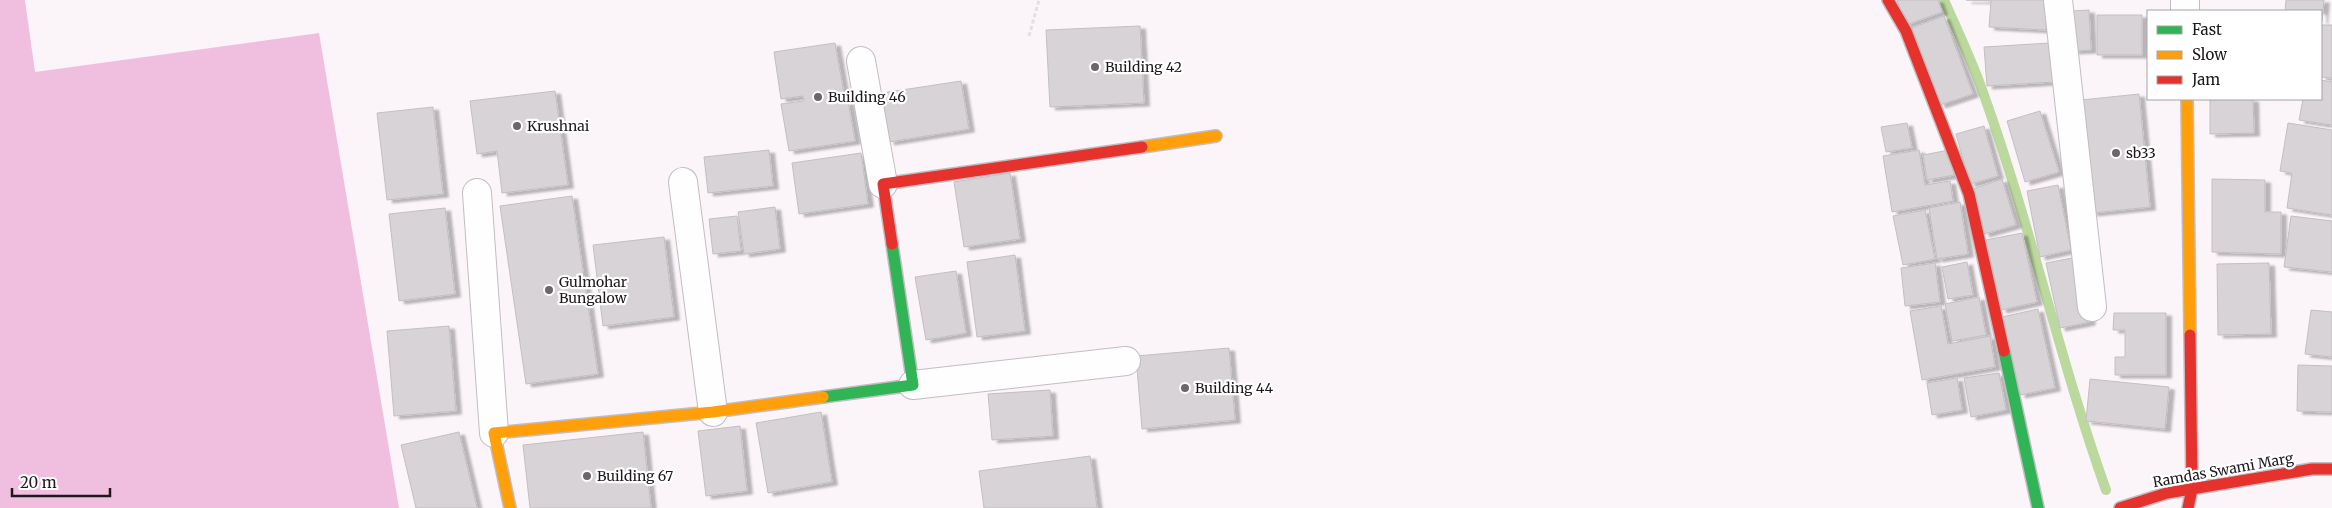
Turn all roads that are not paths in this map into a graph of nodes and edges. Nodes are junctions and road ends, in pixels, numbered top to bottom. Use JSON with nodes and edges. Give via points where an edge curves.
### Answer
{"nodes":[{"id":1,"x":1888,"y":0,"type":"edge"},
{"id":2,"x":2058,"y":0,"type":"edge"},
{"id":3,"x":861,"y":61,"type":"dead end"},
{"id":4,"x":2187,"y":100,"type":"edge"},
{"id":5,"x":1216,"y":136,"type":"dead end"},
{"id":6,"x":683,"y":182,"type":"dead end"},
{"id":7,"x":883,"y":184,"type":"junction"},
{"id":8,"x":477,"y":193,"type":"dead end"},
{"id":9,"x":2092,"y":307,"type":"dead end"},
{"id":10,"x":1126,"y":361,"type":"dead end"},
{"id":11,"x":913,"y":385,"type":"junction"},
{"id":12,"x":713,"y":412,"type":"junction"},
{"id":13,"x":494,"y":433,"type":"junction"},
{"id":14,"x":2332,"y":469,"type":"edge"},
{"id":15,"x":2192,"y":489,"type":"junction"},
{"id":16,"x":510,"y":508,"type":"edge"},
{"id":17,"x":2038,"y":508,"type":"edge"},
{"id":18,"x":2120,"y":508,"type":"edge"},
{"id":19,"x":2188,"y":508,"type":"edge"}],
"edges":[{"from":1,"to":17,"type":"street","via":[[1906,30],[1969,194]]},
{"from":2,"to":9,"type":"street"},
{"from":3,"to":7,"type":"street"},
{"from":4,"to":15,"type":"street"},
{"from":5,"to":7,"type":"street"},
{"from":6,"to":12,"type":"street"},
{"from":7,"to":11,"type":"street"},
{"from":8,"to":13,"type":"street"},
{"from":10,"to":11,"type":"street"},
{"from":11,"to":12,"type":"street"},
{"from":12,"to":13,"type":"street"},
{"from":13,"to":16,"type":"street"},
{"from":14,"to":15,"type":"street","name":"Ramdas Swami Marg","via":[[2312,469]]},
{"from":15,"to":18,"type":"street","name":"Ramdas Swami Marg","via":[[2167,493]]},
{"from":15,"to":19,"type":"street"}]}
